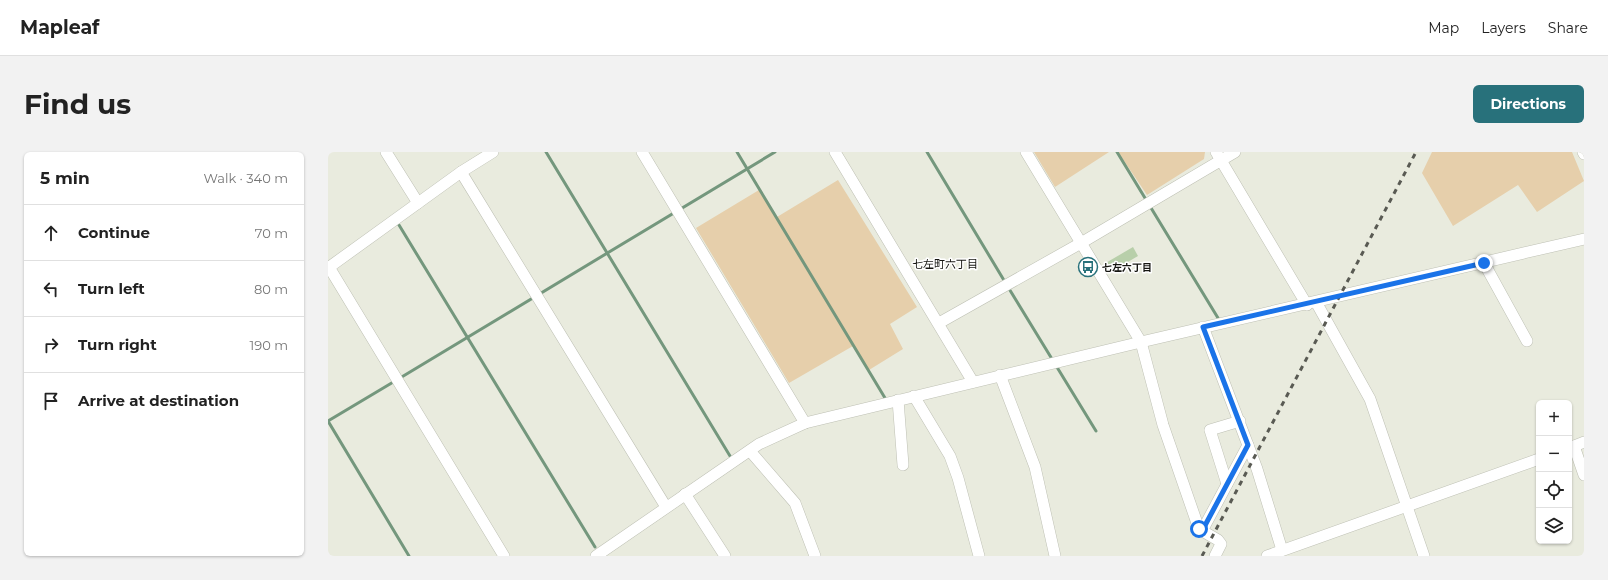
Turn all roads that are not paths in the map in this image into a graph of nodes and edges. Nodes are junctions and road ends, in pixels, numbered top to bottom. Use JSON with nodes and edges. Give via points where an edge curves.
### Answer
{"nodes":[{"id":1,"x":386,"y":152,"type":"edge"},
{"id":2,"x":493,"y":152,"type":"edge"},
{"id":3,"x":642,"y":152,"type":"edge"},
{"id":4,"x":836,"y":152,"type":"edge"},
{"id":5,"x":1026,"y":152,"type":"edge"},
{"id":6,"x":1235,"y":152,"type":"edge"},
{"id":7,"x":1219,"y":156,"type":"edge"},
{"id":8,"x":461,"y":172,"type":"junction"},
{"id":9,"x":418,"y":203,"type":"junction"},
{"id":10,"x":1584,"y":239,"type":"edge"},
{"id":11,"x":1081,"y":243,"type":"junction"},
{"id":12,"x":1484,"y":263,"type":"junction"},
{"id":13,"x":329,"y":267,"type":"edge"},
{"id":14,"x":1311,"y":304,"type":"junction"},
{"id":15,"x":939,"y":323,"type":"junction"},
{"id":16,"x":1203,"y":327,"type":"junction"},
{"id":17,"x":1527,"y":341,"type":"dead end"},
{"id":18,"x":1141,"y":342,"type":"junction"},
{"id":19,"x":1000,"y":376,"type":"junction"},
{"id":20,"x":973,"y":382,"type":"junction"},
{"id":21,"x":914,"y":396,"type":"junction"},
{"id":22,"x":898,"y":400,"type":"junction"},
{"id":23,"x":1240,"y":422,"type":"junction"},
{"id":24,"x":805,"y":423,"type":"junction"},
{"id":25,"x":1248,"y":445,"type":"junction"},
{"id":26,"x":1576,"y":445,"type":"edge"},
{"id":27,"x":750,"y":451,"type":"junction"},
{"id":28,"x":1536,"y":460,"type":"edge"},
{"id":29,"x":903,"y":465,"type":"dead end"},
{"id":30,"x":1584,"y":475,"type":"edge"},
{"id":31,"x":1227,"y":484,"type":"junction"},
{"id":32,"x":685,"y":494,"type":"junction"},
{"id":33,"x":1406,"y":506,"type":"junction"},
{"id":34,"x":666,"y":507,"type":"junction"},
{"id":35,"x":1202,"y":531,"type":"junction"},
{"id":36,"x":1282,"y":550,"type":"junction"},
{"id":37,"x":504,"y":556,"type":"edge"},
{"id":38,"x":596,"y":556,"type":"edge"},
{"id":39,"x":725,"y":556,"type":"edge"},
{"id":40,"x":815,"y":556,"type":"edge"},
{"id":41,"x":979,"y":556,"type":"edge"},
{"id":42,"x":1055,"y":556,"type":"edge"},
{"id":43,"x":1215,"y":556,"type":"edge"},
{"id":44,"x":1267,"y":556,"type":"edge"},
{"id":45,"x":1424,"y":556,"type":"edge"}],
"edges":[{"from":1,"to":9,"type":"street"},
{"from":2,"to":8,"type":"street"},
{"from":3,"to":24,"type":"street"},
{"from":4,"to":15,"type":"street"},
{"from":5,"to":11,"type":"street"},
{"from":6,"to":7,"type":"street"},
{"from":7,"to":11,"type":"street"},
{"from":7,"to":14,"type":"street"},
{"from":8,"to":9,"type":"street"},
{"from":8,"to":34,"type":"street"},
{"from":9,"to":13,"type":"street"},
{"from":10,"to":12,"type":"street"},
{"from":11,"to":15,"type":"street"},
{"from":11,"to":18,"type":"street"},
{"from":12,"to":14,"type":"street"},
{"from":12,"to":17,"type":"street"},
{"from":13,"to":37,"type":"street"},
{"from":14,"to":16,"type":"street"},
{"from":14,"to":33,"type":"street","via":[[1370,399]]},
{"from":15,"to":20,"type":"street"},
{"from":16,"to":18,"type":"street"},
{"from":16,"to":23,"type":"street"},
{"from":18,"to":19,"type":"street"},
{"from":18,"to":35,"type":"street","via":[[1163,425],[1199,529]]},
{"from":19,"to":20,"type":"street"},
{"from":19,"to":42,"type":"street","via":[[1035,467]]},
{"from":20,"to":21,"type":"street"},
{"from":21,"to":22,"type":"street"},
{"from":21,"to":41,"type":"street","via":[[950,456]]},
{"from":22,"to":24,"type":"street"},
{"from":22,"to":29,"type":"street"},
{"from":23,"to":25,"type":"street"},
{"from":23,"to":31,"type":"street","via":[[1210,430]]},
{"from":24,"to":27,"type":"street","via":[[759,444]]},
{"from":25,"to":31,"type":"street"},
{"from":25,"to":36,"type":"street"},
{"from":26,"to":30,"type":"street"},
{"from":27,"to":32,"type":"street"},
{"from":27,"to":40,"type":"street","via":[[795,503]]},
{"from":28,"to":33,"type":"street"},
{"from":31,"to":35,"type":"street"},
{"from":32,"to":34,"type":"street"},
{"from":32,"to":39,"type":"street"},
{"from":33,"to":36,"type":"street"},
{"from":33,"to":45,"type":"street"},
{"from":34,"to":38,"type":"street"},
{"from":35,"to":43,"type":"street","via":[[1221,544]]},
{"from":36,"to":44,"type":"street"}]}
